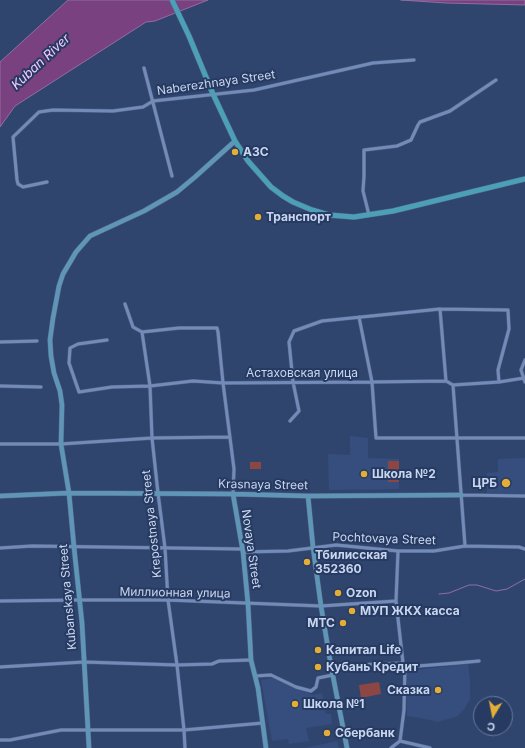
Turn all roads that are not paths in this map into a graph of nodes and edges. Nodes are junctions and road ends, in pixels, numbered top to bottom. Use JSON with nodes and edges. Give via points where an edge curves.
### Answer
{"nodes":[{"id":1,"x":172,"y":0,"type":"edge"},
{"id":2,"x":414,"y":60,"type":"dead end"},
{"id":3,"x":144,"y":68,"type":"dead end"},
{"id":4,"x":496,"y":80,"type":"dead end"},
{"id":5,"x":213,"y":94,"type":"junction"},
{"id":6,"x":153,"y":101,"type":"junction"},
{"id":7,"x":235,"y":141,"type":"junction"},
{"id":8,"x":172,"y":176,"type":"dead end"},
{"id":9,"x":525,"y":179,"type":"edge"},
{"id":10,"x":47,"y":182,"type":"dead end"},
{"id":11,"x":369,"y":215,"type":"junction"},
{"id":12,"x":125,"y":304,"type":"dead end"},
{"id":13,"x":440,"y":309,"type":"junction"},
{"id":14,"x":360,"y":317,"type":"junction"},
{"id":15,"x":142,"y":332,"type":"junction"},
{"id":16,"x":107,"y":340,"type":"dead end"},
{"id":17,"x":37,"y":341,"type":"dead end"},
{"id":18,"x":0,"y":342,"type":"edge"},
{"id":19,"x":525,"y":360,"type":"edge"},
{"id":20,"x":446,"y":380,"type":"junction"},
{"id":21,"x":524,"y":380,"type":"edge"},
{"id":22,"x":294,"y":382,"type":"junction"},
{"id":23,"x":372,"y":382,"type":"junction"},
{"id":24,"x":499,"y":382,"type":"junction"},
{"id":25,"x":223,"y":383,"type":"junction"},
{"id":26,"x":453,"y":385,"type":"junction"},
{"id":27,"x":0,"y":386,"type":"edge"},
{"id":28,"x":150,"y":386,"type":"junction"},
{"id":29,"x":41,"y":387,"type":"dead end"},
{"id":30,"x":290,"y":421,"type":"dead end"},
{"id":31,"x":230,"y":437,"type":"junction"},
{"id":32,"x":457,"y":437,"type":"junction"},
{"id":33,"x":152,"y":438,"type":"junction"},
{"id":34,"x":525,"y":438,"type":"edge"},
{"id":35,"x":0,"y":444,"type":"edge"},
{"id":36,"x":61,"y":444,"type":"junction"},
{"id":37,"x":69,"y":493,"type":"junction"},
{"id":38,"x":158,"y":493,"type":"junction"},
{"id":39,"x":233,"y":494,"type":"junction"},
{"id":40,"x":461,"y":495,"type":"junction"},
{"id":41,"x":0,"y":496,"type":"edge"},
{"id":42,"x":308,"y":496,"type":"junction"},
{"id":43,"x":525,"y":496,"type":"edge"},
{"id":44,"x":465,"y":546,"type":"junction"},
{"id":45,"x":74,"y":547,"type":"junction"},
{"id":46,"x":0,"y":548,"type":"edge"},
{"id":47,"x":165,"y":548,"type":"junction"},
{"id":48,"x":313,"y":548,"type":"junction"},
{"id":49,"x":525,"y":549,"type":"edge"},
{"id":50,"x":243,"y":551,"type":"junction"},
{"id":51,"x":398,"y":551,"type":"junction"},
{"id":52,"x":79,"y":600,"type":"junction"},
{"id":53,"x":168,"y":600,"type":"junction"},
{"id":54,"x":0,"y":601,"type":"edge"},
{"id":55,"x":396,"y":601,"type":"junction"},
{"id":56,"x":248,"y":604,"type":"junction"},
{"id":57,"x":321,"y":606,"type":"junction"},
{"id":58,"x":251,"y":660,"type":"junction"},
{"id":59,"x":479,"y":660,"type":"dead end"},
{"id":60,"x":84,"y":662,"type":"junction"},
{"id":61,"x":403,"y":663,"type":"junction"},
{"id":62,"x":177,"y":665,"type":"junction"},
{"id":63,"x":331,"y":666,"type":"junction"},
{"id":64,"x":0,"y":667,"type":"edge"},
{"id":65,"x":405,"y":667,"type":"junction"},
{"id":66,"x":333,"y":675,"type":"junction"},
{"id":67,"x":255,"y":676,"type":"junction"},
{"id":68,"x":263,"y":723,"type":"junction"},
{"id":69,"x":88,"y":729,"type":"junction"},
{"id":70,"x":184,"y":730,"type":"junction"},
{"id":71,"x":0,"y":740,"type":"edge"},
{"id":72,"x":400,"y":741,"type":"junction"},
{"id":73,"x":89,"y":748,"type":"edge"},
{"id":74,"x":185,"y":748,"type":"edge"},
{"id":75,"x":266,"y":748,"type":"edge"},
{"id":76,"x":347,"y":748,"type":"edge"},
{"id":77,"x":391,"y":748,"type":"edge"},
{"id":78,"x":430,"y":748,"type":"edge"}],
"edges":[{"from":1,"to":5,"type":"main road"},
{"from":2,"to":5,"type":"street","name":"Naberezhnaya Street","via":[[373,63],[254,90]]},
{"from":3,"to":6,"type":"street"},
{"from":4,"to":11,"type":"street","via":[[450,111],[420,122],[412,140],[397,146],[364,150],[363,191]]},
{"from":5,"to":6,"type":"street","name":"Naberezhnaya Street"},
{"from":5,"to":7,"type":"main road"},
{"from":6,"to":8,"type":"street"},
{"from":6,"to":10,"type":"street","name":"Naberezhnaya Street","via":[[143,106],[113,111],[53,110],[35,115],[13,137],[17,180],[23,187]]},
{"from":7,"to":11,"type":"main road","via":[[248,161],[271,186],[293,202],[329,215]]},
{"from":7,"to":36,"type":"street","name":"Kubanskaya Street","via":[[177,192],[144,211],[90,236],[72,258],[59,286],[50,340],[54,373],[62,405]]},
{"from":9,"to":11,"type":"main road"},
{"from":12,"to":15,"type":"street","via":[[133,327]]},
{"from":13,"to":14,"type":"street"},
{"from":13,"to":20,"type":"street"},
{"from":13,"to":24,"type":"street","via":[[508,310],[509,329],[498,370]]},
{"from":14,"to":22,"type":"street","via":[[322,321],[294,331],[289,342]]},
{"from":14,"to":23,"type":"street"},
{"from":15,"to":25,"type":"street","name":"Novaya Street","via":[[216,328]]},
{"from":15,"to":28,"type":"street","name":"Krepostnaya Street"},
{"from":16,"to":28,"type":"street","name":"Астаховская улица","via":[[78,344],[70,348],[69,363],[79,392],[112,387]]},
{"from":17,"to":18,"type":"street"},
{"from":19,"to":21,"type":"street","via":[[521,370]]},
{"from":20,"to":23,"type":"street","name":"Астаховская улица"},
{"from":20,"to":26,"type":"street"},
{"from":21,"to":24,"type":"street"},
{"from":22,"to":23,"type":"street","name":"Астаховская улица"},
{"from":22,"to":25,"type":"street","name":"Астаховская улица"},
{"from":22,"to":30,"type":"street","via":[[299,411]]},
{"from":23,"to":32,"type":"street","via":[[376,438]]},
{"from":24,"to":26,"type":"street"},
{"from":25,"to":28,"type":"street","name":"Астаховская улица","via":[[193,381]]},
{"from":25,"to":31,"type":"street","name":"Novaya Street"},
{"from":26,"to":32,"type":"street"},
{"from":27,"to":29,"type":"street"},
{"from":28,"to":33,"type":"street","name":"Krepostnaya Street"},
{"from":31,"to":33,"type":"street"},
{"from":31,"to":39,"type":"street","name":"Novaya Street","via":[[234,469]]},
{"from":32,"to":34,"type":"street"},
{"from":32,"to":40,"type":"street"},
{"from":33,"to":36,"type":"street"},
{"from":33,"to":38,"type":"street","name":"Krepostnaya Street"},
{"from":35,"to":36,"type":"street"},
{"from":36,"to":37,"type":"street","name":"Kubanskaya Street"},
{"from":37,"to":38,"type":"street","name":"Krasnaya Street"},
{"from":37,"to":41,"type":"street","name":"Krasnaya Street"},
{"from":37,"to":45,"type":"street","name":"Kubanskaya Street"},
{"from":38,"to":39,"type":"street","name":"Krasnaya Street"},
{"from":38,"to":47,"type":"street","name":"Krepostnaya Street"},
{"from":39,"to":42,"type":"street","name":"Krasnaya Street"},
{"from":39,"to":50,"type":"street","name":"Novaya Street"},
{"from":40,"to":42,"type":"street","name":"Krasnaya Street"},
{"from":40,"to":43,"type":"street","name":"Krasnaya Street"},
{"from":40,"to":44,"type":"street"},
{"from":42,"to":48,"type":"street"},
{"from":44,"to":49,"type":"street","name":"Pochtovaya Street"},
{"from":44,"to":51,"type":"street","name":"Pochtovaya Street","via":[[434,551]]},
{"from":45,"to":46,"type":"street","name":"Pochtovaya Street"},
{"from":45,"to":47,"type":"street","name":"Pochtovaya Street"},
{"from":45,"to":52,"type":"street","name":"Kubanskaya Street"},
{"from":47,"to":50,"type":"street","name":"Pochtovaya Street"},
{"from":47,"to":53,"type":"street","name":"Krepostnaya Street"},
{"from":48,"to":50,"type":"street","name":"Pochtovaya Street"},
{"from":48,"to":51,"type":"street","name":"Pochtovaya Street","via":[[336,545]]},
{"from":48,"to":57,"type":"street"},
{"from":50,"to":56,"type":"street","name":"Novaya Street"},
{"from":51,"to":55,"type":"street"},
{"from":52,"to":53,"type":"street","name":"Миллионная улица"},
{"from":52,"to":54,"type":"street","name":"Миллионная улица"},
{"from":52,"to":60,"type":"street","name":"Kubanskaya Street"},
{"from":53,"to":56,"type":"street","name":"Миллионная улица"},
{"from":53,"to":62,"type":"street","name":"Krepostnaya Street"},
{"from":55,"to":57,"type":"street","name":"Миллионная улица"},
{"from":55,"to":61,"type":"street"},
{"from":56,"to":57,"type":"street","name":"Миллионная улица"},
{"from":56,"to":58,"type":"street","name":"Novaya Street"},
{"from":57,"to":63,"type":"street"},
{"from":58,"to":62,"type":"street","via":[[219,660],[212,664]]},
{"from":58,"to":67,"type":"street","name":"Novaya Street"},
{"from":59,"to":65,"type":"street"},
{"from":60,"to":62,"type":"street"},
{"from":60,"to":64,"type":"street"},
{"from":60,"to":69,"type":"street","name":"Kubanskaya Street"},
{"from":61,"to":63,"type":"street"},
{"from":61,"to":65,"type":"street"},
{"from":62,"to":70,"type":"street","name":"Krepostnaya Street"},
{"from":63,"to":66,"type":"street"},
{"from":65,"to":72,"type":"street"},
{"from":66,"to":67,"type":"street","via":[[318,678],[316,687],[311,691],[271,675]]},
{"from":66,"to":76,"type":"street"},
{"from":67,"to":68,"type":"street","name":"Novaya Street"},
{"from":68,"to":70,"type":"street"},
{"from":68,"to":75,"type":"street","name":"Novaya Street"},
{"from":69,"to":70,"type":"street"},
{"from":69,"to":71,"type":"street","via":[[61,730]]},
{"from":69,"to":73,"type":"street","name":"Kubanskaya Street"},
{"from":70,"to":74,"type":"street","name":"Krepostnaya Street"},
{"from":72,"to":77,"type":"street"},
{"from":72,"to":78,"type":"street"}]}
